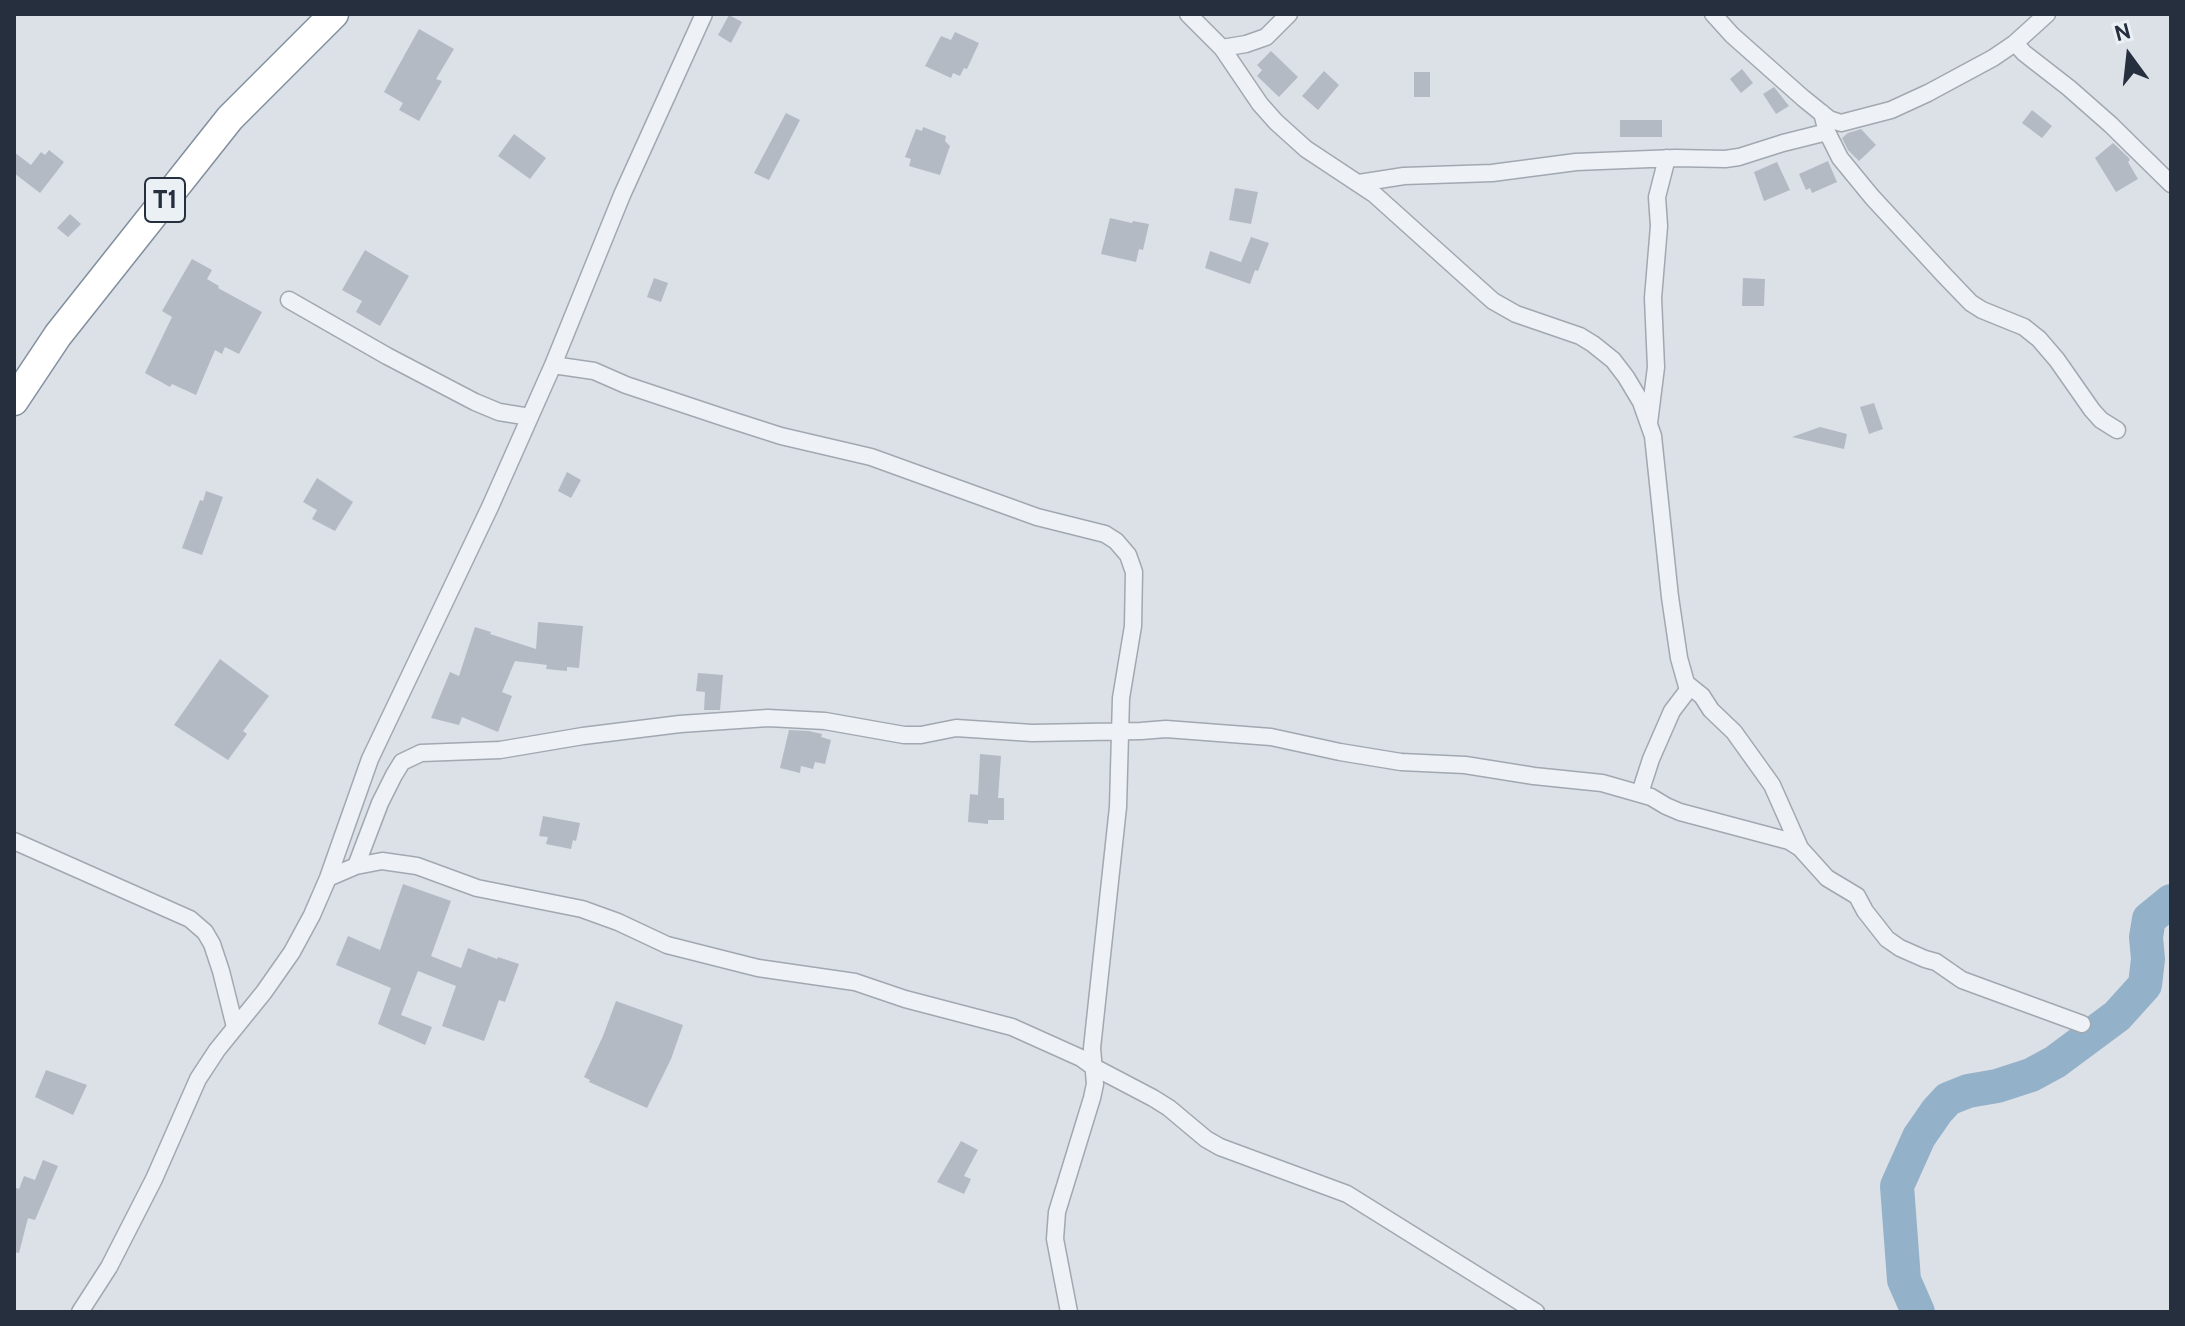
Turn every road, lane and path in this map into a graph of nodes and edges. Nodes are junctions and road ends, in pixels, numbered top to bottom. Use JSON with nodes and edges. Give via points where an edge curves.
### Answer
{"nodes":[{"id":1,"x":334,"y":14,"type":"edge"},
{"id":2,"x":704,"y":14,"type":"edge"},
{"id":3,"x":1188,"y":14,"type":"edge"},
{"id":4,"x":1289,"y":14,"type":"edge"},
{"id":5,"x":1713,"y":14,"type":"edge"},
{"id":6,"x":2047,"y":14,"type":"edge"},
{"id":7,"x":2015,"y":43,"type":"junction"},
{"id":8,"x":1222,"y":48,"type":"junction"},
{"id":9,"x":1822,"y":113,"type":"junction"},
{"id":10,"x":1827,"y":132,"type":"junction"},
{"id":11,"x":1667,"y":158,"type":"junction"},
{"id":12,"x":1359,"y":183,"type":"junction"},
{"id":13,"x":2171,"y":184,"type":"edge"},
{"id":14,"x":289,"y":300,"type":"dead end"},
{"id":15,"x":553,"y":365,"type":"junction"},
{"id":16,"x":14,"y":401,"type":"edge"},
{"id":17,"x":530,"y":417,"type":"junction"},
{"id":18,"x":1649,"y":424,"type":"junction"},
{"id":19,"x":2117,"y":430,"type":"dead end"},
{"id":20,"x":1687,"y":684,"type":"junction"},
{"id":21,"x":1120,"y":731,"type":"junction"},
{"id":22,"x":1640,"y":793,"type":"junction"},
{"id":23,"x":14,"y":841,"type":"edge"},
{"id":24,"x":1800,"y":848,"type":"junction"},
{"id":25,"x":356,"y":866,"type":"junction"},
{"id":26,"x":328,"y":878,"type":"junction"},
{"id":27,"x":2082,"y":1024,"type":"dead end"},
{"id":28,"x":235,"y":1027,"type":"junction"},
{"id":29,"x":1092,"y":1066,"type":"junction"},
{"id":30,"x":80,"y":1312,"type":"edge"},
{"id":31,"x":1069,"y":1312,"type":"edge"},
{"id":32,"x":1536,"y":1312,"type":"edge"}],
"edges":[{"from":1,"to":16,"type":"highway","number":"T1","via":[[230,118],[58,335]]},
{"from":2,"to":15,"type":"street"},
{"from":3,"to":8,"type":"street"},
{"from":4,"to":8,"type":"street","via":[[1266,37]]},
{"from":5,"to":9,"type":"street"},
{"from":6,"to":7,"type":"street"},
{"from":7,"to":9,"type":"street","via":[[1891,110],[1841,123]]},
{"from":7,"to":13,"type":"street"},
{"from":8,"to":12,"type":"street","via":[[1276,122]]},
{"from":9,"to":10,"type":"street"},
{"from":10,"to":11,"type":"street","via":[[1739,157]]},
{"from":10,"to":19,"type":"street","via":[[1840,158],[1872,197],[1971,303],[2039,339],[2092,410]]},
{"from":11,"to":12,"type":"street"},
{"from":11,"to":18,"type":"street","via":[[1657,197],[1656,367]]},
{"from":12,"to":18,"type":"street","via":[[1493,301],[1580,336],[1613,360]]},
{"from":14,"to":17,"type":"street","via":[[475,402]]},
{"from":15,"to":17,"type":"street"},
{"from":15,"to":21,"type":"street","via":[[594,371],[781,436],[871,457],[1116,541],[1134,572]]},
{"from":17,"to":26,"type":"street","via":[[370,759]]},
{"from":18,"to":20,"type":"street","via":[[1670,597]]},
{"from":20,"to":22,"type":"street"},
{"from":20,"to":24,"type":"street","via":[[1734,732],[1772,785]]},
{"from":21,"to":22,"type":"street","via":[[1271,737],[1401,762],[1465,765]]},
{"from":21,"to":25,"type":"street","via":[[956,728],[904,735],[825,721],[768,718],[666,726],[500,750],[421,753],[402,762],[394,775]]},
{"from":21,"to":29,"type":"street","via":[[1118,807]]},
{"from":22,"to":24,"type":"street","via":[[1680,812],[1768,834]]},
{"from":23,"to":28,"type":"street","via":[[190,919],[212,944]]},
{"from":24,"to":27,"type":"street","via":[[1827,878],[1857,896],[1887,939],[1900,948],[1936,962],[1962,980]]},
{"from":25,"to":26,"type":"street"},
{"from":25,"to":29,"type":"street","via":[[382,861],[417,866],[477,888],[582,909],[667,945],[758,968],[855,982],[1012,1027]]},
{"from":26,"to":28,"type":"street","via":[[292,952]]},
{"from":28,"to":30,"type":"street","via":[[198,1079],[154,1179]]},
{"from":29,"to":31,"type":"street","via":[[1092,1098],[1057,1212],[1055,1239]]},
{"from":29,"to":32,"type":"street","via":[[1169,1108],[1220,1147],[1347,1194]]}]}
